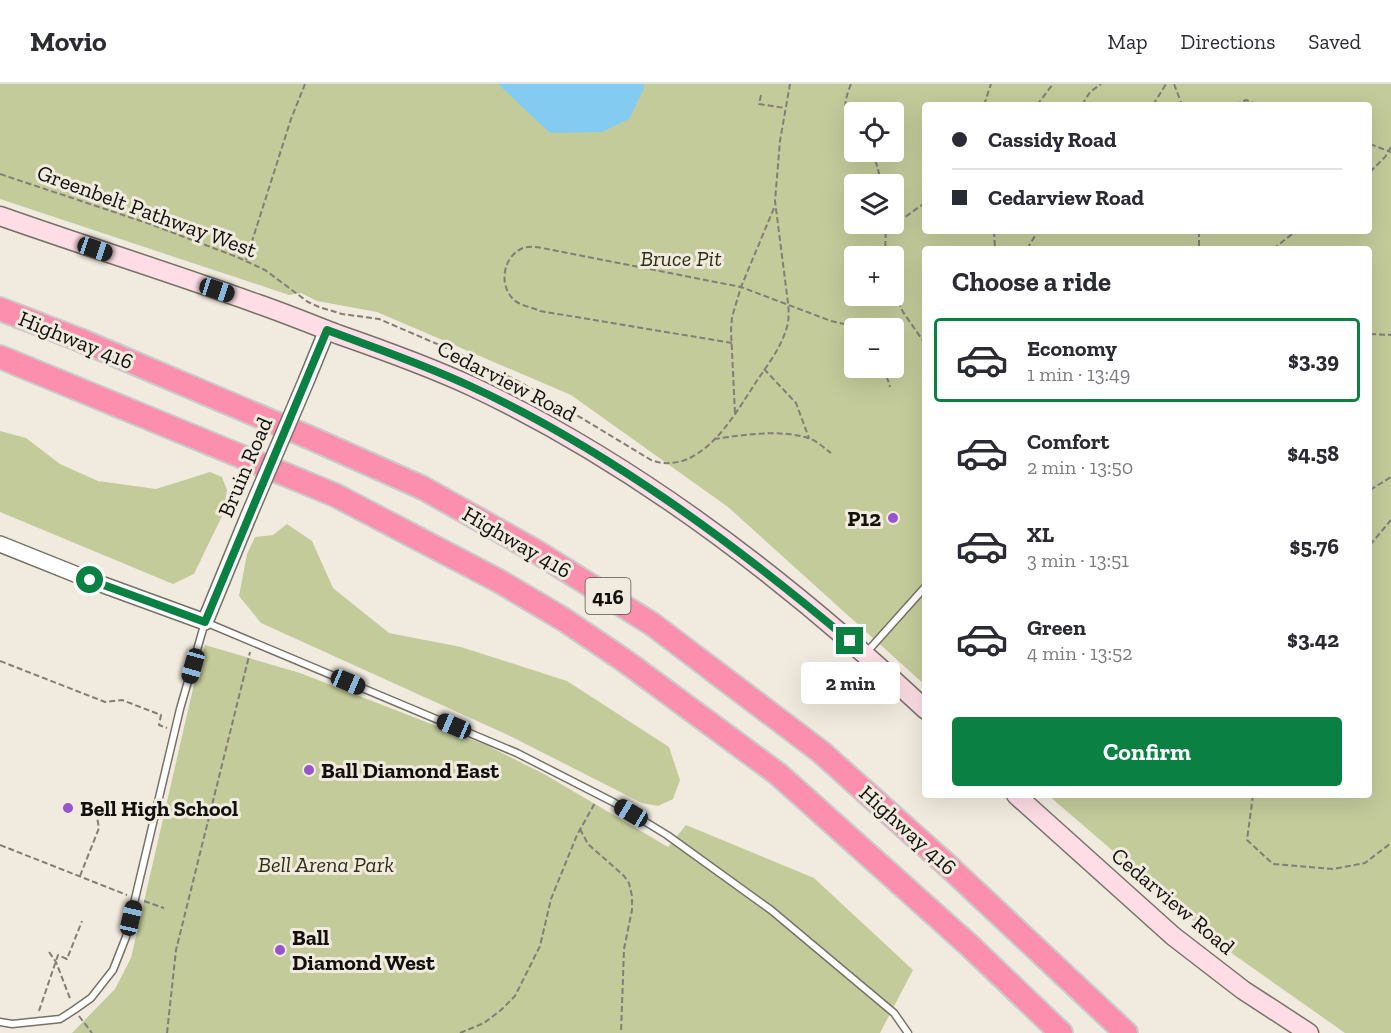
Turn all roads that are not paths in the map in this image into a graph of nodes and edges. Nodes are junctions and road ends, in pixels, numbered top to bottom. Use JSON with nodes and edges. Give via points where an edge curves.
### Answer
{"nodes":[{"id":1,"x":0,"y":216,"type":"edge"},
{"id":2,"x":0,"y":309,"type":"edge"},
{"id":3,"x":327,"y":330,"type":"junction"},
{"id":4,"x":0,"y":357,"type":"edge"},
{"id":5,"x":0,"y":543,"type":"edge"},
{"id":6,"x":922,"y":590,"type":"edge"},
{"id":7,"x":205,"y":622,"type":"junction"},
{"id":8,"x":865,"y":654,"type":"junction"},
{"id":9,"x":922,"y":706,"type":"edge"},
{"id":10,"x":1019,"y":798,"type":"edge"},
{"id":11,"x":0,"y":1022,"type":"edge"},
{"id":12,"x":1123,"y":1032,"type":"edge"},
{"id":13,"x":908,"y":1033,"type":"edge"},
{"id":14,"x":1061,"y":1033,"type":"edge"},
{"id":15,"x":1309,"y":1033,"type":"edge"}],
"edges":[{"from":1,"to":3,"type":"main road","name":"Cedarview Road"},
{"from":2,"to":12,"type":"highway","name":"Highway 416","number":"416","via":[[423,488],[537,552],[652,624],[821,752]]},
{"from":3,"to":7,"type":"street","name":"Bruin Road","bridge":true},
{"from":3,"to":8,"type":"main road","name":"Cedarview Road","via":[[472,387],[597,456],[758,565]]},
{"from":4,"to":14,"type":"highway","name":"Highway 416","number":"416","via":[[335,495],[563,619],[778,774]]},
{"from":5,"to":7,"type":"street"},
{"from":6,"to":8,"type":"lane"},
{"from":7,"to":11,"type":"lane","via":[[126,937],[113,970],[91,998],[60,1019]]},
{"from":7,"to":13,"type":"lane","via":[[517,753],[668,835],[771,910],[894,1013]]},
{"from":8,"to":9,"type":"main road","name":"Cedarview Road"},
{"from":10,"to":15,"type":"main road","name":"Cedarview Road","via":[[1173,936],[1243,990]]}]}
